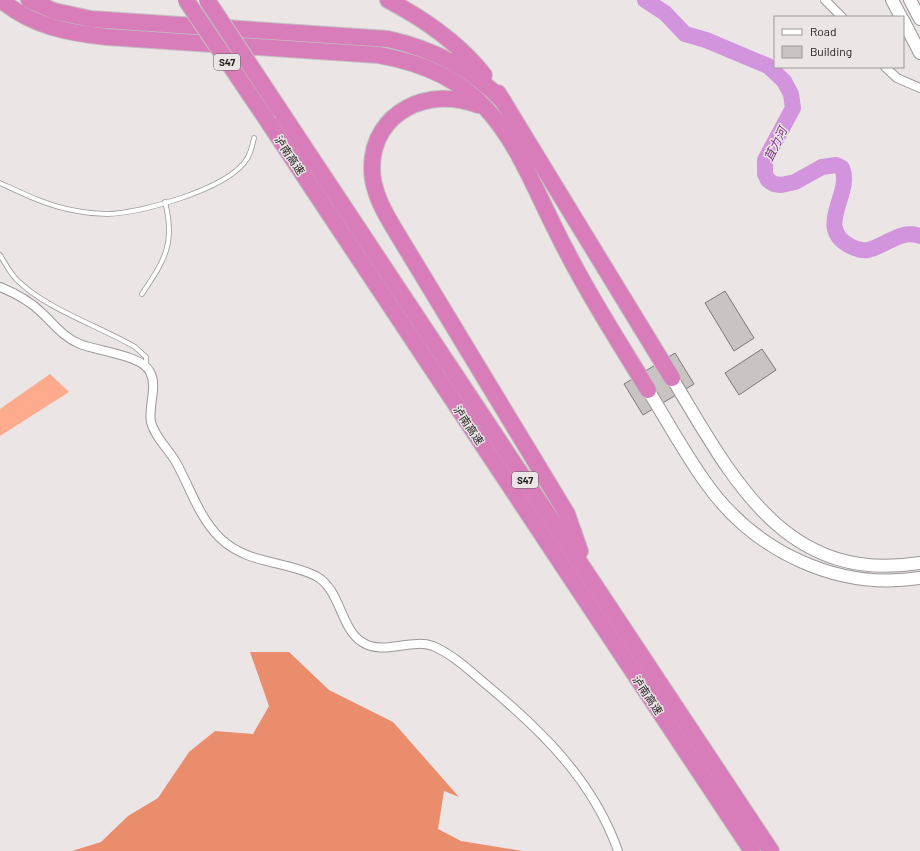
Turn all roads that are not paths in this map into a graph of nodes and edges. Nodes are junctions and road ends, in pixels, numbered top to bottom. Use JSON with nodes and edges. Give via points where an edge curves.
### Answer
{"nodes":[{"id":1,"x":1,"y":0,"type":"edge"},
{"id":2,"x":29,"y":0,"type":"edge"},
{"id":3,"x":186,"y":0,"type":"edge"},
{"id":4,"x":207,"y":0,"type":"edge"},
{"id":5,"x":388,"y":0,"type":"edge"},
{"id":6,"x":825,"y":0,"type":"edge"},
{"id":7,"x":892,"y":0,"type":"edge"},
{"id":8,"x":910,"y":0,"type":"edge"},
{"id":9,"x":841,"y":16,"type":"edge"},
{"id":10,"x":900,"y":16,"type":"edge"},
{"id":11,"x":920,"y":19,"type":"edge"},
{"id":12,"x":904,"y":22,"type":"edge"},
{"id":13,"x":920,"y":53,"type":"edge"},
{"id":14,"x":886,"y":68,"type":"edge"},
{"id":15,"x":920,"y":88,"type":"edge"},
{"id":16,"x":503,"y":101,"type":"junction"},
{"id":17,"x":491,"y":114,"type":"junction"},
{"id":18,"x":254,"y":138,"type":"dead end"},
{"id":19,"x":0,"y":183,"type":"edge"},
{"id":20,"x":165,"y":202,"type":"junction"},
{"id":21,"x":0,"y":255,"type":"edge"},
{"id":22,"x":0,"y":287,"type":"edge"},
{"id":23,"x":142,"y":294,"type":"dead end"},
{"id":24,"x":146,"y":367,"type":"junction"},
{"id":25,"x":672,"y":378,"type":"joint"},
{"id":26,"x":648,"y":390,"type":"joint"},
{"id":27,"x":920,"y":563,"type":"edge"},
{"id":28,"x":587,"y":572,"type":"junction"},
{"id":29,"x":920,"y":578,"type":"edge"},
{"id":30,"x":618,"y":851,"type":"edge"},
{"id":31,"x":752,"y":851,"type":"edge"},
{"id":32,"x":771,"y":851,"type":"edge"}],
"edges":[{"from":1,"to":17,"type":"highway","via":[[22,16],[35,22],[84,34],[392,57],[424,67],[449,79],[474,97]]},
{"from":2,"to":16,"type":"highway","via":[[61,13],[103,20],[388,39],[422,48],[449,60],[476,77]]},
{"from":3,"to":31,"type":"highway","name":"泸南高速","number":"S47","bridge":true},
{"from":4,"to":28,"type":"highway","name":"泸南高速","number":"S47","bridge":true},
{"from":5,"to":16,"type":"highway","via":[[429,24],[456,45],[483,73]]},
{"from":6,"to":9,"type":"street"},
{"from":7,"to":10,"type":"main road"},
{"from":8,"to":11,"type":"main road"},
{"from":12,"to":13,"type":"main road"},
{"from":14,"to":15,"type":"street","via":[[897,78]]},
{"from":16,"to":25,"type":"highway"},
{"from":17,"to":26,"type":"highway","via":[[513,143],[568,254]]},
{"from":17,"to":28,"type":"highway","via":[[472,102],[448,98],[427,100],[408,107],[393,118],[379,138],[373,158],[374,185],[392,226],[567,514]]},
{"from":18,"to":20,"type":"lane","via":[[248,157],[240,168],[227,178],[203,190]]},
{"from":19,"to":20,"type":"lane","via":[[56,206],[96,214],[129,211]]},
{"from":20,"to":23,"type":"lane","via":[[170,222],[168,247],[161,265]]},
{"from":21,"to":24,"type":"lane","via":[[21,284],[51,304],[135,347],[146,357]]},
{"from":22,"to":24,"type":"street","via":[[37,308],[72,341],[132,359]]},
{"from":24,"to":30,"type":"street","via":[[152,378],[150,412],[154,429],[177,462],[200,512],[218,536],[248,556],[320,578],[333,594],[354,634],[365,644],[380,647],[425,644],[464,665],[525,719],[572,768],[601,810]]},
{"from":25,"to":27,"type":"main road","via":[[713,444],[758,506],[786,533],[822,554],[843,561],[892,566]]},
{"from":26,"to":29,"type":"main road","via":[[706,484],[730,512],[767,542],[816,568],[839,576],[865,581],[893,582]]},
{"from":28,"to":32,"type":"highway","name":"泸南高速","number":"S47"}]}
